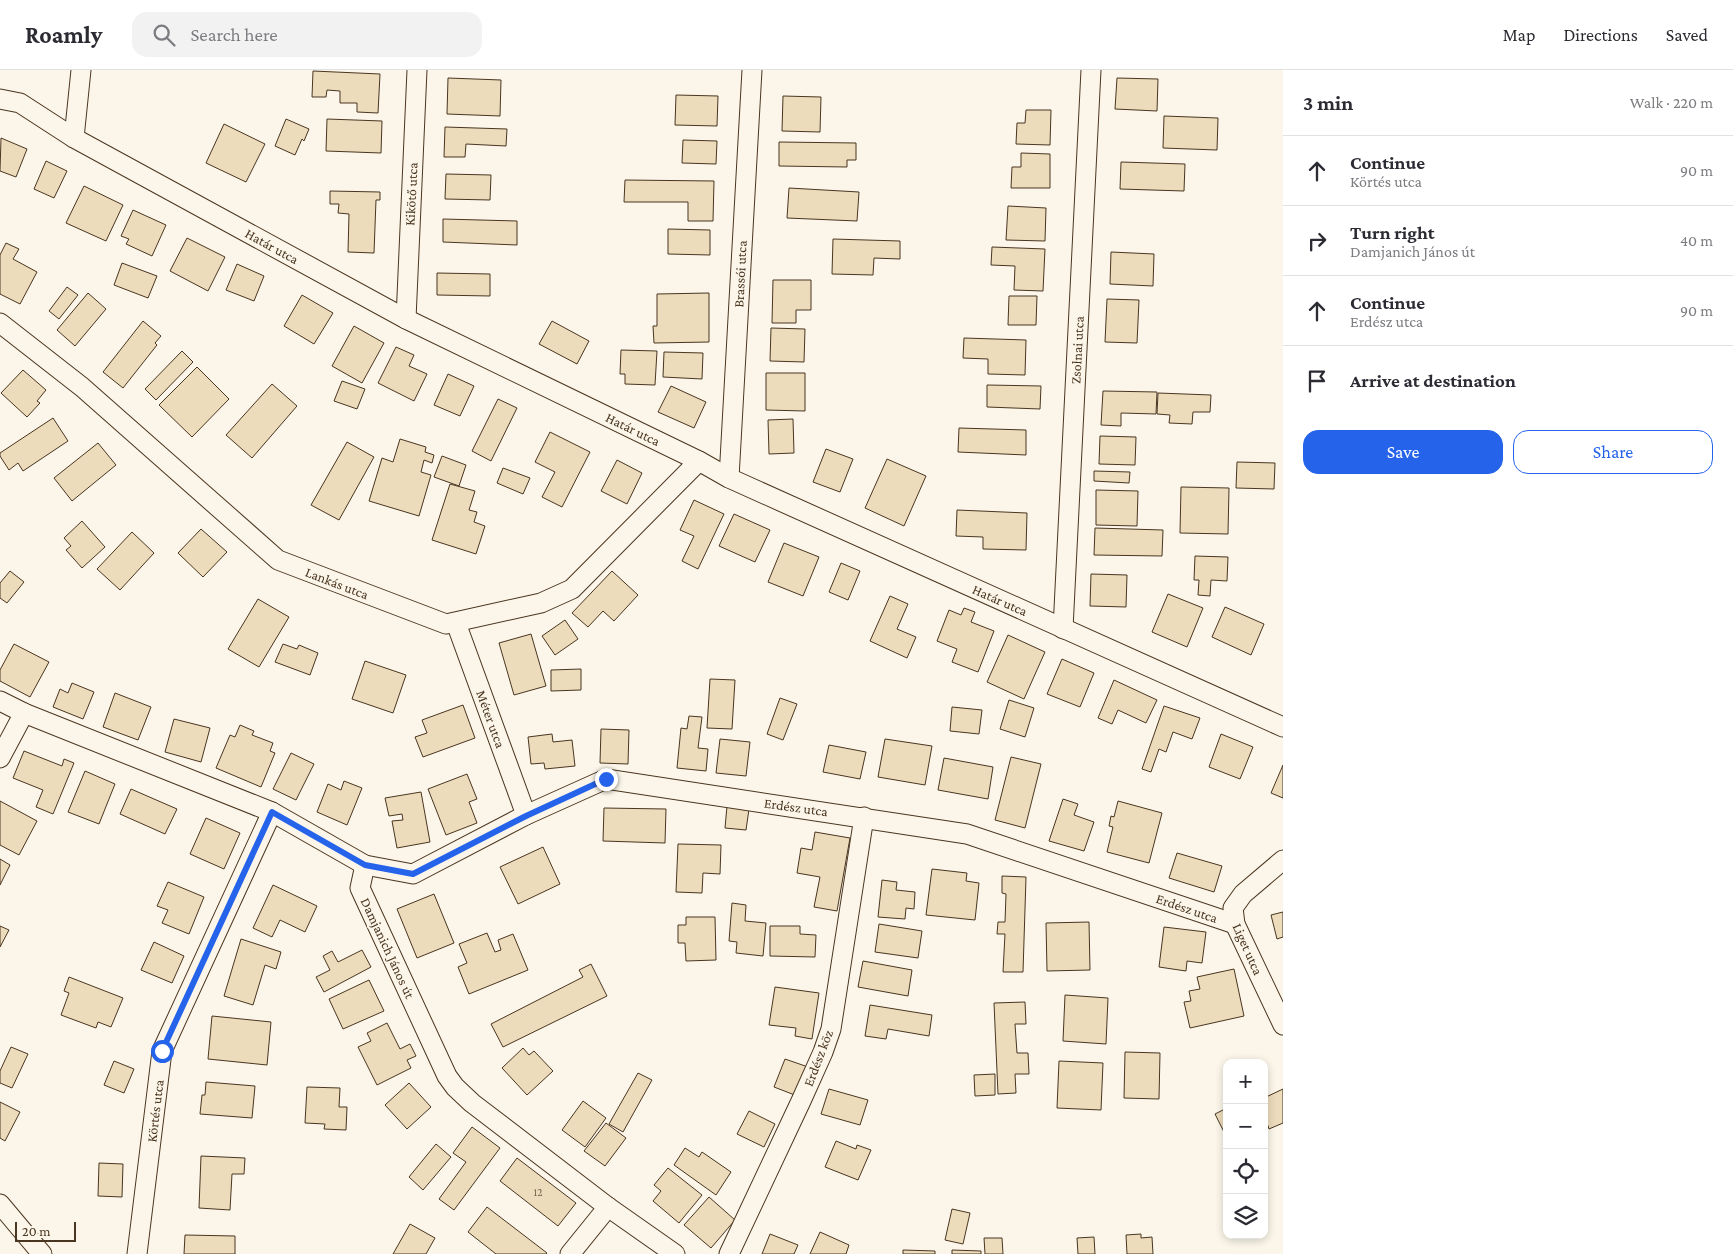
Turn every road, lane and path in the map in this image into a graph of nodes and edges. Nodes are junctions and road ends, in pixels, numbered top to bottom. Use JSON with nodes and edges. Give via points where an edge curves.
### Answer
{"nodes":[{"id":1,"x":80,"y":70,"type":"edge"},
{"id":2,"x":417,"y":70,"type":"edge"},
{"id":3,"x":752,"y":70,"type":"edge"},
{"id":4,"x":1091,"y":70,"type":"edge"},
{"id":5,"x":0,"y":99,"type":"edge"},
{"id":6,"x":74,"y":138,"type":"junction"},
{"id":7,"x":406,"y":319,"type":"junction"},
{"id":8,"x":0,"y":323,"type":"edge"},
{"id":9,"x":699,"y":461,"type":"junction"},
{"id":10,"x":729,"y":478,"type":"junction"},
{"id":11,"x":456,"y":623,"type":"junction"},
{"id":12,"x":1064,"y":629,"type":"junction"},
{"id":13,"x":0,"y":701,"type":"edge"},
{"id":14,"x":24,"y":714,"type":"junction"},
{"id":15,"x":1283,"y":727,"type":"edge"},
{"id":16,"x":0,"y":758,"type":"edge"},
{"id":17,"x":272,"y":812,"type":"junction"},
{"id":18,"x":526,"y":816,"type":"junction"},
{"id":19,"x":864,"y":817,"type":"junction"},
{"id":20,"x":1283,"y":860,"type":"edge"},
{"id":21,"x":365,"y":865,"type":"junction"},
{"id":22,"x":1235,"y":924,"type":"junction"},
{"id":23,"x":1283,"y":1025,"type":"edge"},
{"id":24,"x":0,"y":1204,"type":"edge"},
{"id":25,"x":608,"y":1207,"type":"junction"},
{"id":26,"x":42,"y":1254,"type":"edge"},
{"id":27,"x":137,"y":1254,"type":"edge"},
{"id":28,"x":570,"y":1254,"type":"edge"},
{"id":29,"x":675,"y":1254,"type":"edge"},
{"id":30,"x":729,"y":1254,"type":"edge"}],
"edges":[{"from":1,"to":6,"type":"street"},
{"from":2,"to":7,"type":"street","name":"Kikötő utca"},
{"from":3,"to":10,"type":"street","name":"Brassói utca"},
{"from":4,"to":12,"type":"street","name":"Zsolnai utca"},
{"from":5,"to":6,"type":"street","name":"Határ utca","via":[[20,102]]},
{"from":6,"to":7,"type":"street","name":"Határ utca"},
{"from":7,"to":9,"type":"street","name":"Határ utca"},
{"from":8,"to":11,"type":"street","name":"Lankás utca","via":[[82,387],[278,560],[446,624]]},
{"from":9,"to":10,"type":"street","name":"Határ utca"},
{"from":9,"to":11,"type":"street","name":"Lankás utca","via":[[572,588],[541,603]]},
{"from":10,"to":12,"type":"street","name":"Határ utca"},
{"from":11,"to":18,"type":"street","name":"Méter utca"},
{"from":12,"to":15,"type":"street","name":"Határ utca"},
{"from":13,"to":14,"type":"street"},
{"from":14,"to":16,"type":"street"},
{"from":14,"to":17,"type":"street"},
{"from":17,"to":21,"type":"street"},
{"from":17,"to":27,"type":"street","name":"Körtés utca","via":[[162,1051]]},
{"from":18,"to":19,"type":"street","name":"Erdész utca","via":[[606,779]]},
{"from":18,"to":21,"type":"street","name":"Erdész utca","via":[[413,874]]},
{"from":19,"to":22,"type":"street","name":"Erdész utca","via":[[967,834]]},
{"from":19,"to":30,"type":"street","name":"Erdész köz","via":[[831,1029],[805,1093]]},
{"from":20,"to":22,"type":"street","name":"Liget utca","via":[[1243,894],[1233,908]]},
{"from":21,"to":25,"type":"street","name":"Damjanich János út","via":[[360,888],[447,1076],[472,1103]]},
{"from":22,"to":23,"type":"street","name":"Liget utca"},
{"from":24,"to":26,"type":"street"},
{"from":25,"to":28,"type":"street"},
{"from":25,"to":29,"type":"street","name":"Damjanich János út"}]}
